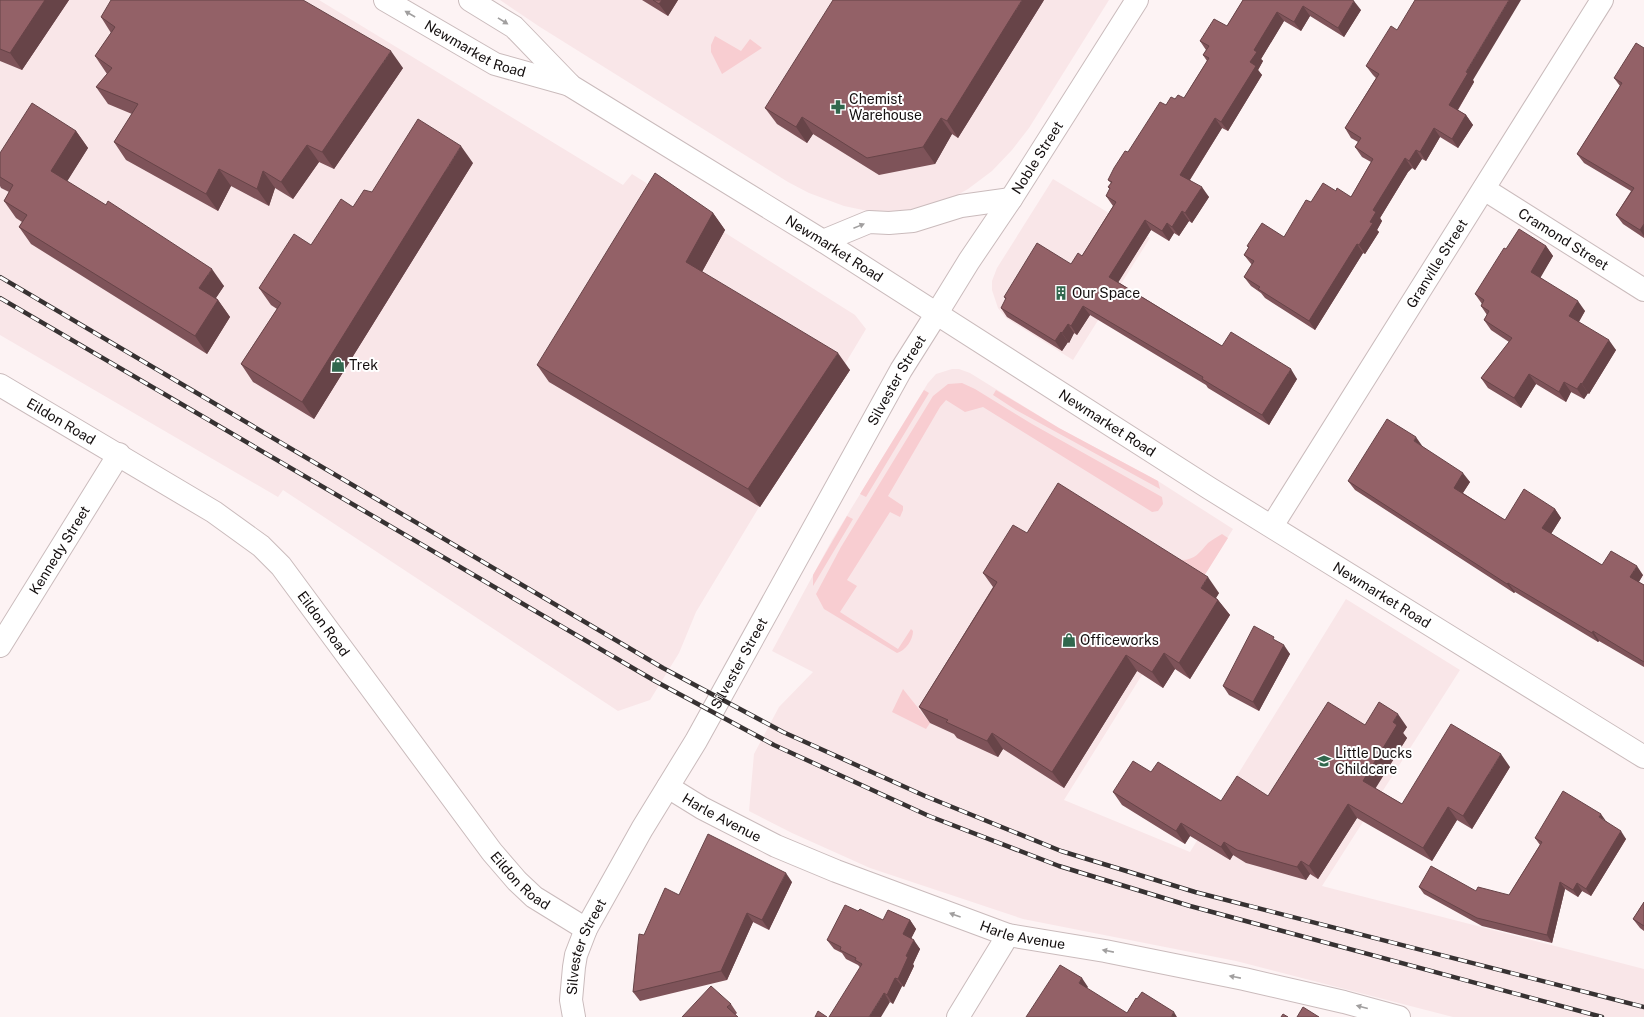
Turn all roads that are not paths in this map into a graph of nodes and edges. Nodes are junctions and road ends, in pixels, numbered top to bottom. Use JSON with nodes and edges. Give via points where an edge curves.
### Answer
{"nodes":[{"id":1,"x":385,"y":0,"type":"edge"},
{"id":2,"x":470,"y":0,"type":"edge"},
{"id":3,"x":1137,"y":0,"type":"edge"},
{"id":4,"x":1602,"y":0,"type":"edge"},
{"id":5,"x":571,"y":86,"type":"junction"},
{"id":6,"x":1484,"y":189,"type":"junction"},
{"id":7,"x":1011,"y":199,"type":"junction"},
{"id":8,"x":823,"y":241,"type":"junction"},
{"id":9,"x":1644,"y":290,"type":"edge"},
{"id":10,"x":937,"y":313,"type":"junction"},
{"id":11,"x":0,"y":385,"type":"edge"},
{"id":12,"x":119,"y":454,"type":"junction"},
{"id":13,"x":1272,"y":526,"type":"junction"},
{"id":14,"x":0,"y":646,"type":"edge"},
{"id":15,"x":1644,"y":757,"type":"edge"},
{"id":16,"x":668,"y":787,"type":"junction"},
{"id":17,"x":586,"y":929,"type":"junction"},
{"id":18,"x":1008,"y":935,"type":"junction"},
{"id":19,"x":569,"y":1017,"type":"edge"},
{"id":20,"x":574,"y":1017,"type":"edge"},
{"id":21,"x":958,"y":1017,"type":"edge"},
{"id":22,"x":1399,"y":1017,"type":"edge"}],
"edges":[{"from":5,"to":1,"type":"street","name":"Newmarket Road","one_way":true,"via":[[496,64]]},
{"from":2,"to":5,"type":"street","name":"Newmarket Road","one_way":true,"via":[[514,27]]},
{"from":3,"to":7,"type":"street","name":"Noble Street"},
{"from":4,"to":6,"type":"street","name":"Granville Street"},
{"from":5,"to":8,"type":"street","name":"Newmarket Road"},
{"from":6,"to":9,"type":"street","name":"Cramond Street"},
{"from":6,"to":13,"type":"street","name":"Granville Street"},
{"from":8,"to":7,"type":"street","one_way":true,"via":[[869,222],[913,221],[961,206]]},
{"from":7,"to":10,"type":"street","name":"Noble Street"},
{"from":8,"to":10,"type":"street","name":"Newmarket Road"},
{"from":10,"to":13,"type":"street","name":"Newmarket Road"},
{"from":10,"to":16,"type":"street","name":"Silvester Street","via":[[901,370]]},
{"from":11,"to":12,"type":"street","name":"Eildon Road"},
{"from":12,"to":14,"type":"street","name":"Kennedy Street"},
{"from":12,"to":17,"type":"street","name":"Eildon Road","via":[[214,512],[261,546],[281,566],[492,852],[534,898]]},
{"from":13,"to":15,"type":"street","name":"Newmarket Road"},
{"from":16,"to":17,"type":"street","name":"Silvester Street"},
{"from":18,"to":16,"type":"street","name":"Harle Avenue","one_way":true,"via":[[776,846],[702,808]]},
{"from":17,"to":20,"type":"street","name":"Silvester Street","via":[[574,967],[571,1000]]},
{"from":18,"to":21,"type":"street"},
{"from":22,"to":18,"type":"street","name":"Harle Avenue","one_way":true,"via":[[1244,979],[1106,951]]},
{"from":19,"to":20,"type":"street","name":"Silvester Street"}]}
